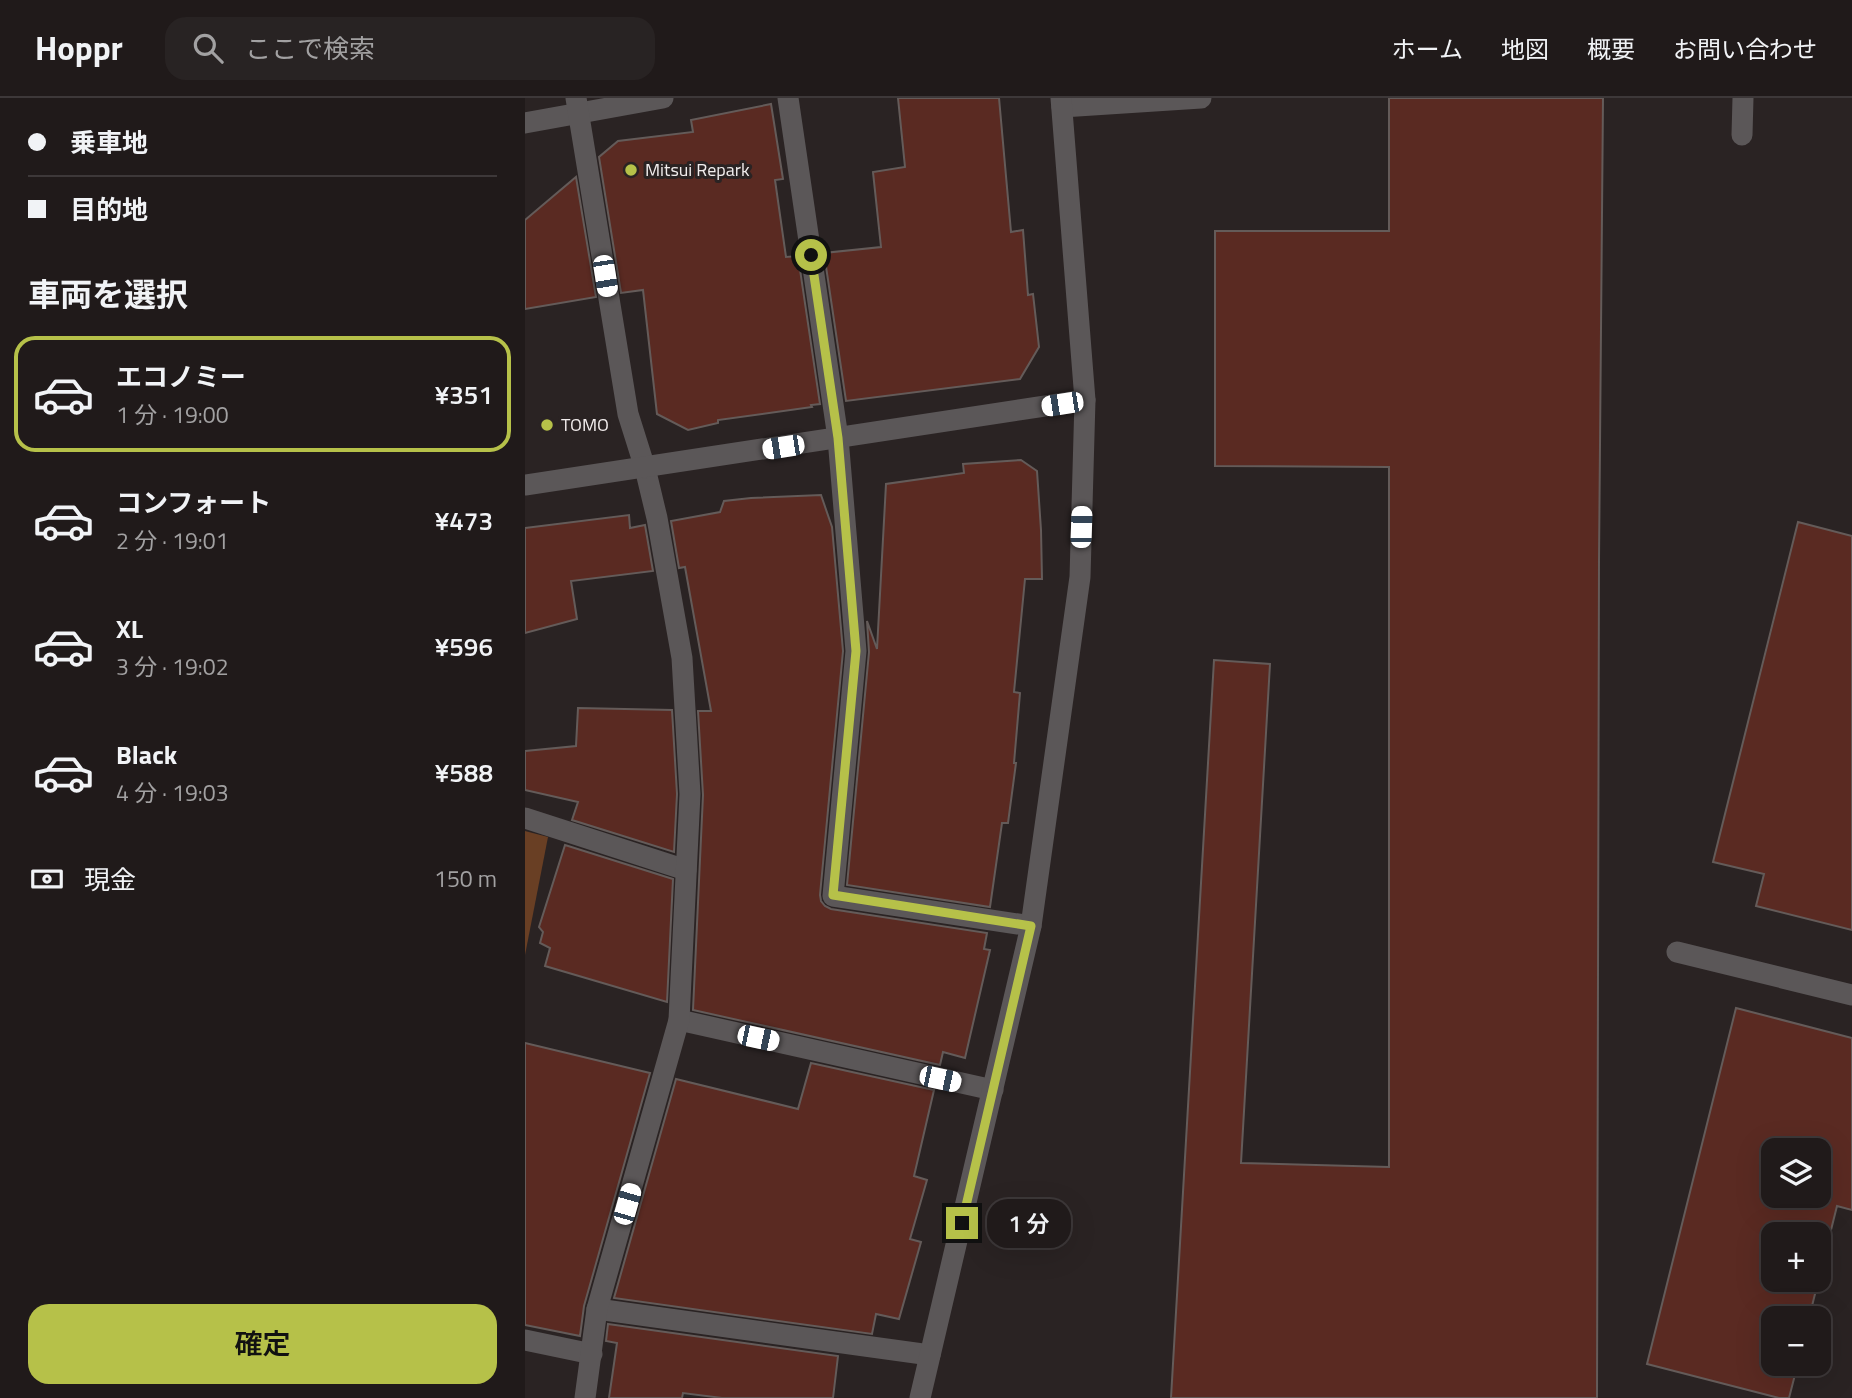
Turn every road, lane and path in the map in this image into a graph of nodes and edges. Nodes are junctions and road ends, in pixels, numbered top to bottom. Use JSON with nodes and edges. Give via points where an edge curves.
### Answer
{"nodes":[{"id":1,"x":663,"y":98,"type":"edge"},
{"id":2,"x":787,"y":98,"type":"edge"},
{"id":3,"x":1201,"y":98,"type":"edge"},
{"id":4,"x":1742,"y":98,"type":"edge"},
{"id":5,"x":1061,"y":102,"type":"edge"},
{"id":6,"x":577,"y":105,"type":"edge"},
{"id":7,"x":525,"y":123,"type":"edge"},
{"id":8,"x":1742,"y":135,"type":"dead end"},
{"id":9,"x":1085,"y":400,"type":"junction"},
{"id":10,"x":838,"y":438,"type":"junction"},
{"id":11,"x":645,"y":468,"type":"junction"},
{"id":12,"x":525,"y":485,"type":"edge"},
{"id":13,"x":525,"y":818,"type":"edge"},
{"id":14,"x":686,"y":870,"type":"junction"},
{"id":15,"x":1031,"y":926,"type":"junction"},
{"id":16,"x":1677,"y":952,"type":"dead end"},
{"id":17,"x":1852,"y":995,"type":"edge"},
{"id":18,"x":679,"y":1020,"type":"junction"},
{"id":19,"x":993,"y":1090,"type":"junction"},
{"id":20,"x":597,"y":1309,"type":"junction"},
{"id":21,"x":525,"y":1340,"type":"edge"},
{"id":22,"x":592,"y":1354,"type":"junction"},
{"id":23,"x":930,"y":1355,"type":"junction"},
{"id":24,"x":585,"y":1398,"type":"edge"},
{"id":25,"x":920,"y":1398,"type":"edge"}],
"edges":[{"from":1,"to":6,"type":"street","via":[[612,108]]},
{"from":2,"to":10,"type":"street"},
{"from":3,"to":5,"type":"street"},
{"from":4,"to":8,"type":"street"},
{"from":5,"to":9,"type":"street"},
{"from":6,"to":7,"type":"street"},
{"from":6,"to":11,"type":"street","via":[[628,414]]},
{"from":9,"to":10,"type":"street"},
{"from":9,"to":15,"type":"street","via":[[1080,577]]},
{"from":10,"to":11,"type":"street"},
{"from":10,"to":15,"type":"street","via":[[856,651],[833,895]]},
{"from":11,"to":12,"type":"street"},
{"from":11,"to":14,"type":"street","via":[[682,658],[690,794]]},
{"from":13,"to":14,"type":"street"},
{"from":14,"to":18,"type":"street"},
{"from":15,"to":19,"type":"street"},
{"from":16,"to":17,"type":"street"},
{"from":18,"to":19,"type":"street"},
{"from":18,"to":20,"type":"street"},
{"from":19,"to":23,"type":"street"},
{"from":20,"to":22,"type":"street"},
{"from":20,"to":23,"type":"street"},
{"from":21,"to":22,"type":"street"},
{"from":22,"to":24,"type":"street"},
{"from":23,"to":25,"type":"street"}]}
